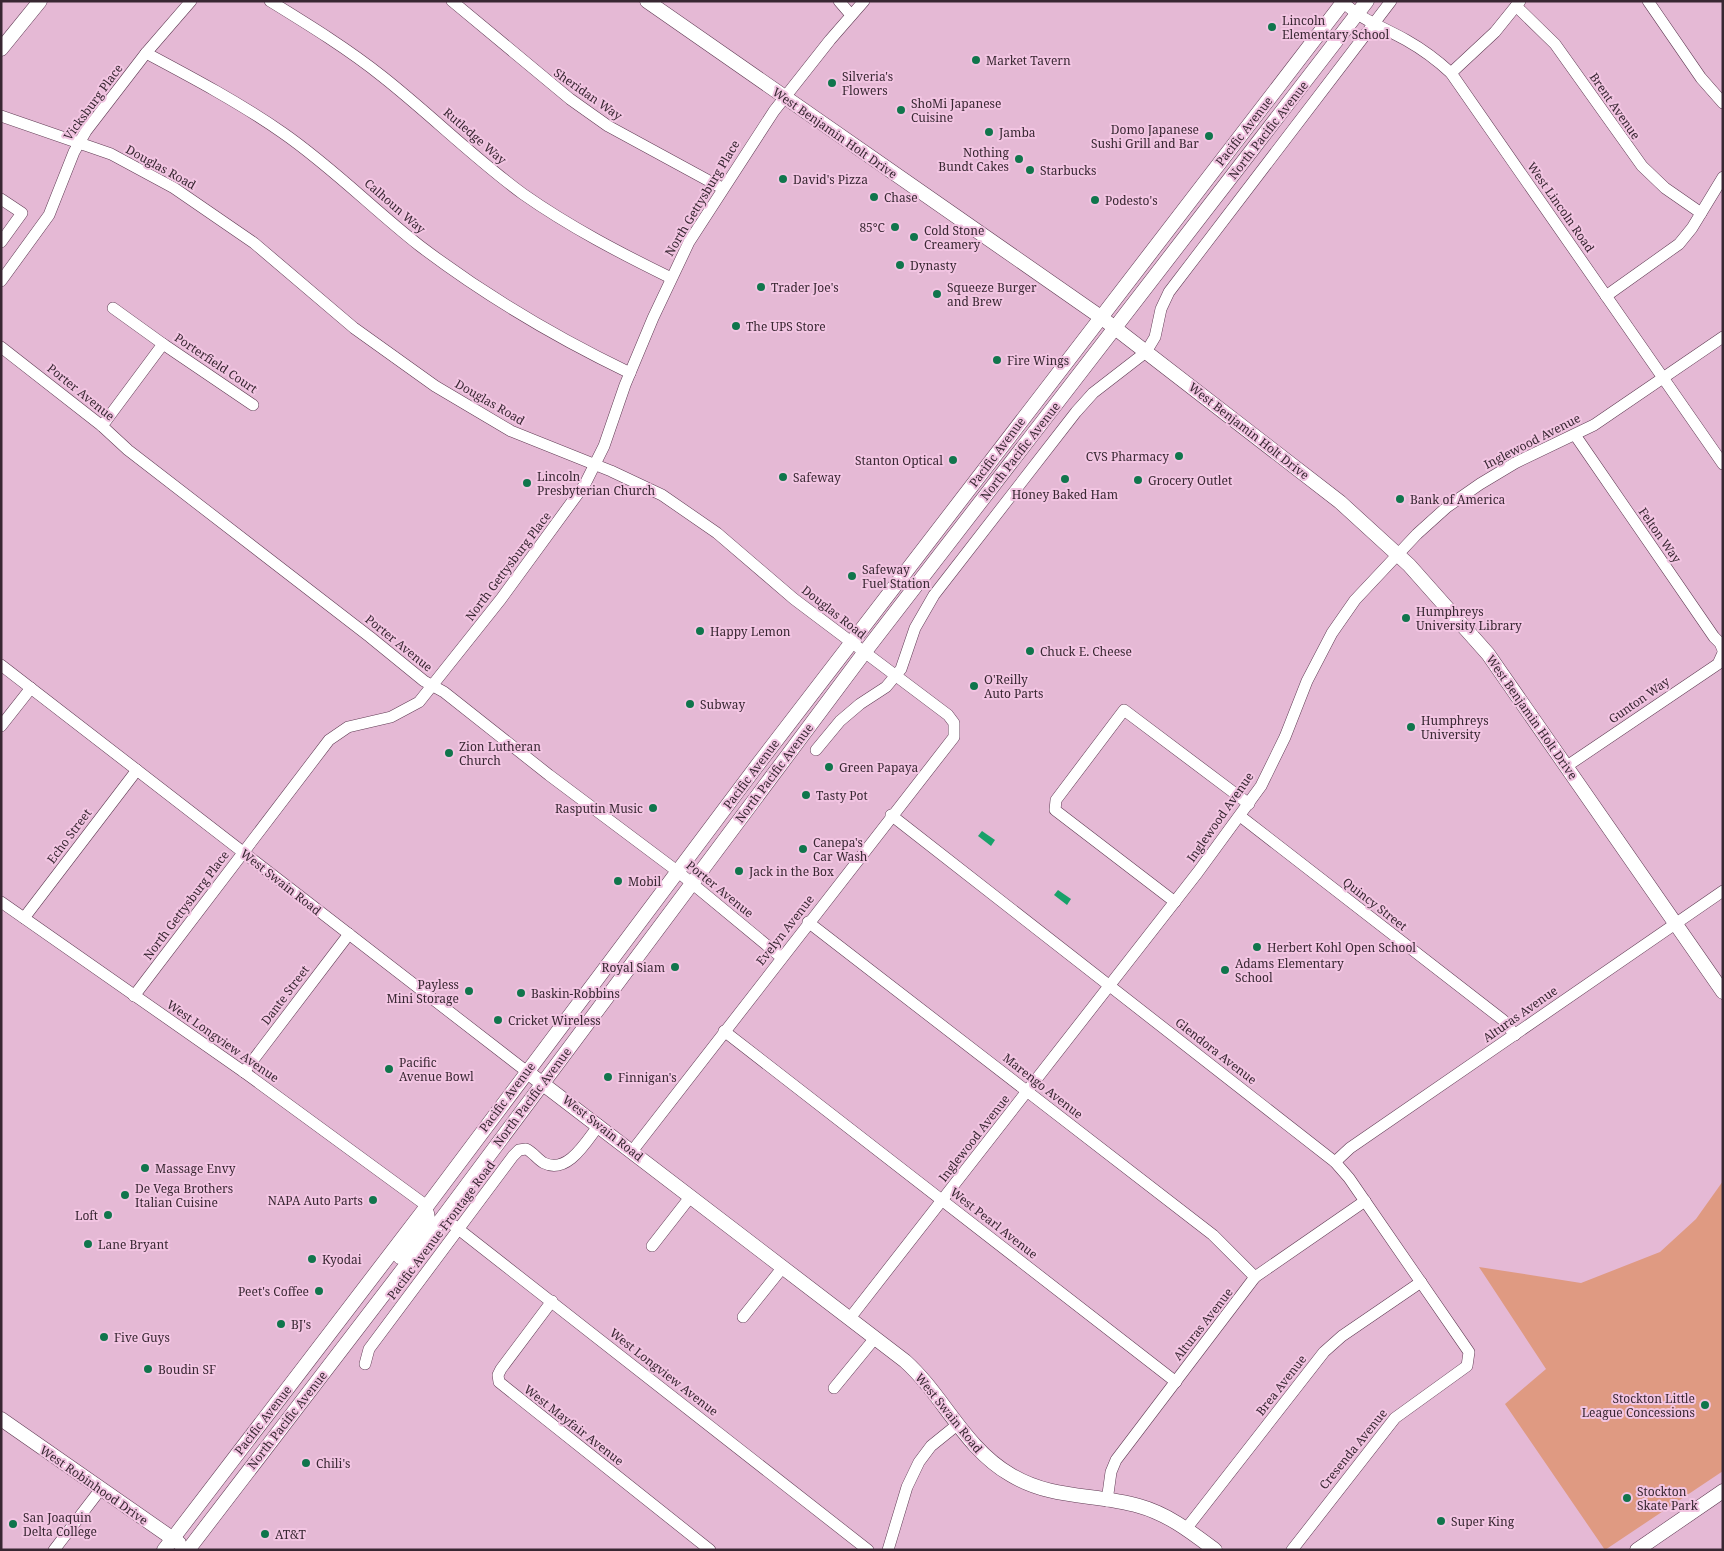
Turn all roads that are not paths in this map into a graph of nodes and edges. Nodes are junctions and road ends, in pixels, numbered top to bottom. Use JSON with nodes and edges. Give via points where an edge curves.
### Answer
{"nodes":[{"id":1,"x":40,"y":1,"type":"edge"},
{"id":2,"x":191,"y":1,"type":"edge"},
{"id":3,"x":270,"y":1,"type":"edge"},
{"id":4,"x":452,"y":1,"type":"edge"},
{"id":5,"x":647,"y":1,"type":"edge"},
{"id":6,"x":839,"y":1,"type":"edge"},
{"id":7,"x":864,"y":1,"type":"edge"},
{"id":8,"x":1368,"y":1,"type":"edge"},
{"id":9,"x":1391,"y":1,"type":"edge"},
{"id":10,"x":1648,"y":1,"type":"edge"},
{"id":11,"x":1343,"y":2,"type":"edge"},
{"id":12,"x":1518,"y":4,"type":"edge"},
{"id":13,"x":851,"y":15,"type":"junction"},
{"id":14,"x":1357,"y":15,"type":"junction"},
{"id":15,"x":1373,"y":25,"type":"junction"},
{"id":16,"x":1,"y":49,"type":"edge"},
{"id":17,"x":146,"y":53,"type":"junction"},
{"id":18,"x":1451,"y":73,"type":"junction"},
{"id":19,"x":784,"y":97,"type":"junction"},
{"id":20,"x":1723,"y":102,"type":"edge"},
{"id":21,"x":1,"y":116,"type":"edge"},
{"id":22,"x":80,"y":142,"type":"junction"},
{"id":23,"x":1723,"y":177,"type":"edge"},
{"id":24,"x":722,"y":188,"type":"junction"},
{"id":25,"x":1,"y":200,"type":"edge"},
{"id":26,"x":1701,"y":213,"type":"junction"},
{"id":27,"x":1,"y":242,"type":"edge"},
{"id":28,"x":671,"y":278,"type":"junction"},
{"id":29,"x":1,"y":280,"type":"edge"},
{"id":30,"x":1606,"y":296,"type":"junction"},
{"id":31,"x":114,"y":308,"type":"dead end"},
{"id":32,"x":1102,"y":318,"type":"junction"},
{"id":33,"x":1115,"y":328,"type":"junction"},
{"id":34,"x":1723,"y":337,"type":"edge"},
{"id":35,"x":164,"y":344,"type":"junction"},
{"id":36,"x":1,"y":347,"type":"edge"},
{"id":37,"x":1146,"y":352,"type":"junction"},
{"id":38,"x":630,"y":373,"type":"junction"},
{"id":39,"x":1663,"y":378,"type":"junction"},
{"id":40,"x":253,"y":405,"type":"dead end"},
{"id":41,"x":102,"y":426,"type":"junction"},
{"id":42,"x":1575,"y":435,"type":"junction"},
{"id":43,"x":1723,"y":464,"type":"edge"},
{"id":44,"x":596,"y":465,"type":"junction"},
{"id":45,"x":1398,"y":554,"type":"junction"},
{"id":46,"x":851,"y":643,"type":"junction"},
{"id":47,"x":1723,"y":652,"type":"edge"},
{"id":48,"x":864,"y":653,"type":"junction"},
{"id":49,"x":1,"y":665,"type":"edge"},
{"id":50,"x":894,"y":677,"type":"junction"},
{"id":51,"x":433,"y":686,"type":"junction"},
{"id":52,"x":31,"y":688,"type":"junction"},
{"id":53,"x":1,"y":726,"type":"edge"},
{"id":54,"x":955,"y":726,"type":"joint"},
{"id":55,"x":816,"y":750,"type":"dead end"},
{"id":56,"x":1567,"y":766,"type":"junction"},
{"id":57,"x":137,"y":770,"type":"junction"},
{"id":58,"x":1249,"y":804,"type":"junction"},
{"id":59,"x":891,"y":815,"type":"junction"},
{"id":60,"x":1240,"y":816,"type":"junction"},
{"id":61,"x":243,"y":852,"type":"junction"},
{"id":62,"x":677,"y":871,"type":"junction"},
{"id":63,"x":691,"y":884,"type":"junction"},
{"id":64,"x":1723,"y":891,"type":"edge"},
{"id":65,"x":1,"y":902,"type":"edge"},
{"id":66,"x":1175,"y":902,"type":"junction"},
{"id":67,"x":24,"y":918,"type":"junction"},
{"id":68,"x":808,"y":922,"type":"junction"},
{"id":69,"x":1676,"y":924,"type":"junction"},
{"id":70,"x":349,"y":934,"type":"junction"},
{"id":71,"x":781,"y":957,"type":"junction"},
{"id":72,"x":1110,"y":985,"type":"junction"},
{"id":73,"x":1723,"y":992,"type":"edge"},
{"id":74,"x":134,"y":996,"type":"junction"},
{"id":75,"x":724,"y":1031,"type":"junction"},
{"id":76,"x":1516,"y":1034,"type":"junction"},
{"id":77,"x":526,"y":1071,"type":"junction"},
{"id":78,"x":244,"y":1072,"type":"junction"},
{"id":79,"x":543,"y":1083,"type":"junction"},
{"id":80,"x":1027,"y":1091,"type":"junction"},
{"id":81,"x":599,"y":1125,"type":"junction"},
{"id":82,"x":633,"y":1150,"type":"junction"},
{"id":83,"x":462,"y":1158,"type":"junction"},
{"id":84,"x":1335,"y":1162,"type":"junction"},
{"id":85,"x":691,"y":1196,"type":"junction"},
{"id":86,"x":942,"y":1200,"type":"junction"},
{"id":87,"x":1365,"y":1201,"type":"junction"},
{"id":88,"x":426,"y":1206,"type":"junction"},
{"id":89,"x":443,"y":1217,"type":"junction"},
{"id":90,"x":459,"y":1228,"type":"junction"},
{"id":91,"x":652,"y":1246,"type":"dead end"},
{"id":92,"x":783,"y":1267,"type":"junction"},
{"id":93,"x":1255,"y":1277,"type":"junction"},
{"id":94,"x":1421,"y":1282,"type":"junction"},
{"id":95,"x":391,"y":1285,"type":"junction"},
{"id":96,"x":552,"y":1302,"type":"junction"},
{"id":97,"x":743,"y":1317,"type":"dead end"},
{"id":98,"x":850,"y":1318,"type":"junction"},
{"id":99,"x":334,"y":1328,"type":"junction"},
{"id":100,"x":874,"y":1338,"type":"junction"},
{"id":101,"x":1469,"y":1359,"type":"joint"},
{"id":102,"x":364,"y":1364,"type":"dead end"},
{"id":103,"x":1176,"y":1382,"type":"junction"},
{"id":104,"x":834,"y":1388,"type":"dead end"},
{"id":105,"x":306,"y":1396,"type":"junction"},
{"id":106,"x":1,"y":1419,"type":"edge"},
{"id":107,"x":958,"y":1425,"type":"junction"},
{"id":108,"x":100,"y":1490,"type":"junction"},
{"id":109,"x":1722,"y":1494,"type":"edge"},
{"id":110,"x":1107,"y":1500,"type":"junction"},
{"id":111,"x":1186,"y":1529,"type":"junction"},
{"id":112,"x":168,"y":1544,"type":"edge"},
{"id":113,"x":55,"y":1549,"type":"edge"},
{"id":114,"x":188,"y":1550,"type":"edge"},
{"id":115,"x":710,"y":1550,"type":"edge"},
{"id":116,"x":868,"y":1550,"type":"edge"},
{"id":117,"x":888,"y":1550,"type":"edge"},
{"id":118,"x":1214,"y":1550,"type":"edge"},
{"id":119,"x":1292,"y":1550,"type":"edge"},
{"id":120,"x":1637,"y":1550,"type":"edge"}],
"edges":[{"from":1,"to":16,"type":"main road"},
{"from":2,"to":17,"type":"street","name":"Vicksburg Place"},
{"from":3,"to":28,"type":"street","name":"Rutledge Way","via":[[384,78],[523,194],[610,248]]},
{"from":4,"to":24,"type":"street","name":"Sheridan Way","via":[[547,81],[608,126]]},
{"from":5,"to":19,"type":"main road","name":"West Benjamin Holt Drive"},
{"from":6,"to":13,"type":"street"},
{"from":7,"to":13,"type":"street","name":"North Gettysburg Place"},
{"from":8,"to":14,"type":"main road","name":"North Pacific Avenue"},
{"from":9,"to":15,"type":"street"},
{"from":10,"to":20,"type":"street","via":[[1701,78]]},
{"from":11,"to":14,"type":"street","name":"West Lincoln Road"},
{"from":11,"to":32,"type":"main road","name":"Pacific Avenue"},
{"from":12,"to":18,"type":"street","via":[[1478,49]]},
{"from":12,"to":26,"type":"street","name":"Brent Avenue","via":[[1555,44],[1642,166],[1665,188]]},
{"from":13,"to":19,"type":"street","name":"North Gettysburg Place"},
{"from":14,"to":15,"type":"street","name":"West Lincoln Road"},
{"from":14,"to":33,"type":"main road","name":"North Pacific Avenue"},
{"from":15,"to":18,"type":"street","name":"West Lincoln Road","via":[[1423,50]]},
{"from":15,"to":37,"type":"street","via":[[1169,292]]},
{"from":17,"to":22,"type":"street","name":"Vicksburg Place"},
{"from":17,"to":38,"type":"street","name":"Calhoun Way","via":[[283,133],[326,165],[419,245],[500,302],[560,338]]},
{"from":18,"to":30,"type":"street","name":"West Lincoln Road"},
{"from":19,"to":24,"type":"street","name":"North Gettysburg Place"},
{"from":19,"to":32,"type":"main road","name":"West Benjamin Holt Drive"},
{"from":21,"to":22,"type":"street","name":"Douglas Road"},
{"from":22,"to":29,"type":"street","name":"Vicksburg Place","via":[[49,215]]},
{"from":22,"to":44,"type":"street","name":"Douglas Road","via":[[136,167],[229,224],[354,328],[450,395],[511,431]]},
{"from":23,"to":26,"type":"street"},
{"from":24,"to":28,"type":"street","name":"North Gettysburg Place"},
{"from":25,"to":27,"type":"street","via":[[22,213]]},
{"from":26,"to":30,"type":"street","via":[[1679,244]]},
{"from":28,"to":38,"type":"street","name":"North Gettysburg Place"},
{"from":30,"to":39,"type":"street","name":"West Lincoln Road"},
{"from":31,"to":35,"type":"street","name":"Porterfield Court"},
{"from":32,"to":33,"type":"main road","name":"West Benjamin Holt Drive"},
{"from":32,"to":46,"type":"main road","name":"Pacific Avenue"},
{"from":33,"to":37,"type":"main road","name":"West Benjamin Holt Drive"},
{"from":33,"to":48,"type":"main road","name":"North Pacific Avenue"},
{"from":34,"to":39,"type":"street","name":"Inglewood Avenue"},
{"from":35,"to":40,"type":"street","name":"Porterfield Court"},
{"from":35,"to":41,"type":"street","name":"Porterfield Court"},
{"from":36,"to":41,"type":"street","name":"Porter Avenue"},
{"from":37,"to":45,"type":"main road","name":"West Benjamin Holt Drive","via":[[1340,502]]},
{"from":37,"to":50,"type":"street","via":[[1093,393],[1066,424],[934,595]]},
{"from":38,"to":44,"type":"street","name":"North Gettysburg Place"},
{"from":39,"to":42,"type":"street","name":"Inglewood Avenue"},
{"from":39,"to":43,"type":"street","name":"West Lincoln Road"},
{"from":41,"to":51,"type":"street","name":"Porter Avenue","via":[[128,450]]},
{"from":42,"to":45,"type":"street","name":"Inglewood Avenue","via":[[1515,463],[1480,484],[1447,507]]},
{"from":42,"to":47,"type":"street","name":"Felton Way","via":[[1720,643]]},
{"from":44,"to":46,"type":"street","name":"Douglas Road","via":[[642,484],[695,516]]},
{"from":44,"to":51,"type":"street","name":"North Gettysburg Place","via":[[509,588]]},
{"from":45,"to":56,"type":"main road","name":"West Benjamin Holt Drive","via":[[1488,654]]},
{"from":45,"to":58,"type":"street","name":"Inglewood Avenue","via":[[1355,600],[1332,633],[1307,680],[1275,759]]},
{"from":46,"to":48,"type":"street","name":"Douglas Road"},
{"from":46,"to":62,"type":"main road","name":"Pacific Avenue"},
{"from":47,"to":56,"type":"street","name":"Gunton Way","via":[[1718,664]]},
{"from":48,"to":50,"type":"street","name":"Douglas Road"},
{"from":48,"to":63,"type":"main road","name":"North Pacific Avenue"},
{"from":49,"to":52,"type":"street","name":"West Swain Road"},
{"from":50,"to":54,"type":"street","name":"Douglas Road","via":[[948,715]]},
{"from":50,"to":55,"type":"street","via":[[886,687],[845,717]]},
{"from":51,"to":61,"type":"street","name":"North Gettysburg Place","via":[[407,710],[348,727],[329,740]]},
{"from":51,"to":62,"type":"street","name":"Porter Avenue"},
{"from":52,"to":53,"type":"street"},
{"from":52,"to":57,"type":"street","name":"West Swain Road"},
{"from":54,"to":59,"type":"street","name":"Evelyn Avenue","via":[[954,737]]},
{"from":56,"to":69,"type":"main road","name":"West Benjamin Holt Drive"},
{"from":57,"to":61,"type":"street","name":"West Swain Road"},
{"from":57,"to":67,"type":"street","name":"Echo Street"},
{"from":58,"to":60,"type":"street","name":"Inglewood Avenue"},
{"from":58,"to":66,"type":"street","via":[[1124,710],[1056,800],[1055,810]]},
{"from":59,"to":68,"type":"street","name":"Evelyn Avenue"},
{"from":59,"to":72,"type":"street","name":"Glendora Avenue"},
{"from":60,"to":66,"type":"street","name":"Inglewood Avenue"},
{"from":60,"to":76,"type":"street","name":"Quincy Street","via":[[1503,1020]]},
{"from":61,"to":70,"type":"street","name":"West Swain Road"},
{"from":61,"to":74,"type":"street","name":"North Gettysburg Place"},
{"from":62,"to":63,"type":"street","name":"Porter Avenue"},
{"from":62,"to":77,"type":"main road","name":"Pacific Avenue"},
{"from":63,"to":71,"type":"street","name":"Porter Avenue"},
{"from":63,"to":79,"type":"main road","name":"North Pacific Avenue"},
{"from":64,"to":69,"type":"street","name":"Alturas Avenue"},
{"from":65,"to":67,"type":"street","name":"West Longview Avenue"},
{"from":66,"to":72,"type":"street","name":"Inglewood Avenue"},
{"from":67,"to":74,"type":"street","name":"West Longview Avenue"},
{"from":68,"to":71,"type":"street","name":"Evelyn Avenue"},
{"from":68,"to":80,"type":"street","name":"Marengo Avenue"},
{"from":69,"to":73,"type":"main road","name":"West Benjamin Holt Drive"},
{"from":69,"to":76,"type":"street","name":"Alturas Avenue"},
{"from":70,"to":77,"type":"street","name":"West Swain Road"},
{"from":70,"to":78,"type":"street","name":"Dante Street"},
{"from":71,"to":75,"type":"street","name":"Evelyn Avenue"},
{"from":72,"to":80,"type":"street","name":"Inglewood Avenue"},
{"from":72,"to":84,"type":"street","name":"Glendora Avenue"},
{"from":74,"to":78,"type":"street","name":"West Longview Avenue"},
{"from":75,"to":82,"type":"street","name":"Evelyn Avenue"},
{"from":75,"to":86,"type":"street","name":"West Pearl Avenue"},
{"from":76,"to":84,"type":"street","name":"Alturas Avenue","via":[[1350,1148]]},
{"from":77,"to":79,"type":"main road","name":"West Swain Road"},
{"from":77,"to":83,"type":"main road","name":"Pacific Avenue"},
{"from":78,"to":88,"type":"street","name":"West Longview Avenue"},
{"from":79,"to":81,"type":"main road","name":"West Swain Road"},
{"from":79,"to":89,"type":"main road","name":"North Pacific Avenue"},
{"from":80,"to":86,"type":"street","name":"Inglewood Avenue"},
{"from":80,"to":93,"type":"street","name":"Marengo Avenue","via":[[1213,1235]]},
{"from":81,"to":82,"type":"main road","name":"West Swain Road"},
{"from":81,"to":90,"type":"street","name":"Pacific Avenue Frontage Road","via":[[575,1155],[563,1163],[543,1163],[526,1149],[519,1150]]},
{"from":82,"to":85,"type":"main road","name":"West Swain Road"},
{"from":83,"to":88,"type":"main road","name":"Pacific Avenue"},
{"from":83,"to":89,"type":"main road","via":[[461,1172],[441,1201]]},
{"from":84,"to":87,"type":"street","name":"Glendora Avenue"},
{"from":85,"to":91,"type":"street"},
{"from":85,"to":92,"type":"main road","name":"West Swain Road"},
{"from":86,"to":98,"type":"street","name":"Inglewood Avenue"},
{"from":86,"to":103,"type":"street","name":"West Pearl Avenue"},
{"from":87,"to":93,"type":"street","name":"Alturas Avenue"},
{"from":87,"to":94,"type":"street","name":"Glendora Avenue"},
{"from":88,"to":95,"type":"main road","via":[[428,1219],[393,1265]]},
{"from":88,"to":99,"type":"main road","name":"Pacific Avenue"},
{"from":89,"to":90,"type":"street","name":"West Longview Avenue"},
{"from":89,"to":95,"type":"main road","name":"North Pacific Avenue"},
{"from":90,"to":96,"type":"street","name":"West Longview Avenue"},
{"from":90,"to":102,"type":"street","name":"Pacific Avenue Frontage Road","via":[[369,1348]]},
{"from":92,"to":97,"type":"street"},
{"from":92,"to":98,"type":"main road","name":"West Swain Road"},
{"from":93,"to":103,"type":"street","name":"Alturas Avenue"},
{"from":94,"to":101,"type":"street","name":"Glendora Avenue","via":[[1469,1352]]},
{"from":94,"to":111,"type":"street","name":"Brea Avenue","via":[[1324,1352]]},
{"from":95,"to":105,"type":"main road","name":"North Pacific Avenue"},
{"from":96,"to":115,"type":"street","name":"West Mayfair Avenue","via":[[501,1369],[499,1382]]},
{"from":96,"to":116,"type":"street","name":"West Longview Avenue"},
{"from":98,"to":100,"type":"main road","name":"West Swain Road"},
{"from":99,"to":105,"type":"main road","via":[[332,1345],[306,1379]]},
{"from":99,"to":112,"type":"main road","name":"Pacific Avenue"},
{"from":100,"to":104,"type":"street"},
{"from":100,"to":107,"type":"main road","name":"West Swain Road","via":[[915,1370]]},
{"from":101,"to":119,"type":"street","name":"Cresenda Avenue","via":[[1467,1366],[1395,1418]]},
{"from":103,"to":110,"type":"street","name":"Alturas Avenue","via":[[1116,1460]]},
{"from":105,"to":114,"type":"main road","name":"North Pacific Avenue"},
{"from":106,"to":108,"type":"main road","name":"West Robinhood Drive"},
{"from":107,"to":110,"type":"main road","name":"West Swain Road","via":[[988,1460],[1030,1486],[1064,1495]]},
{"from":107,"to":117,"type":"street","via":[[930,1446],[919,1462],[907,1486]]},
{"from":108,"to":112,"type":"main road","name":"West Robinhood Drive"},
{"from":108,"to":113,"type":"street"},
{"from":109,"to":120,"type":"main road"},
{"from":110,"to":111,"type":"main road","name":"West Swain Road","via":[[1154,1511]]},
{"from":111,"to":118,"type":"main road","name":"West Swain Road"},
{"from":112,"to":114,"type":"main road","name":"West Robinhood Drive"}]}
